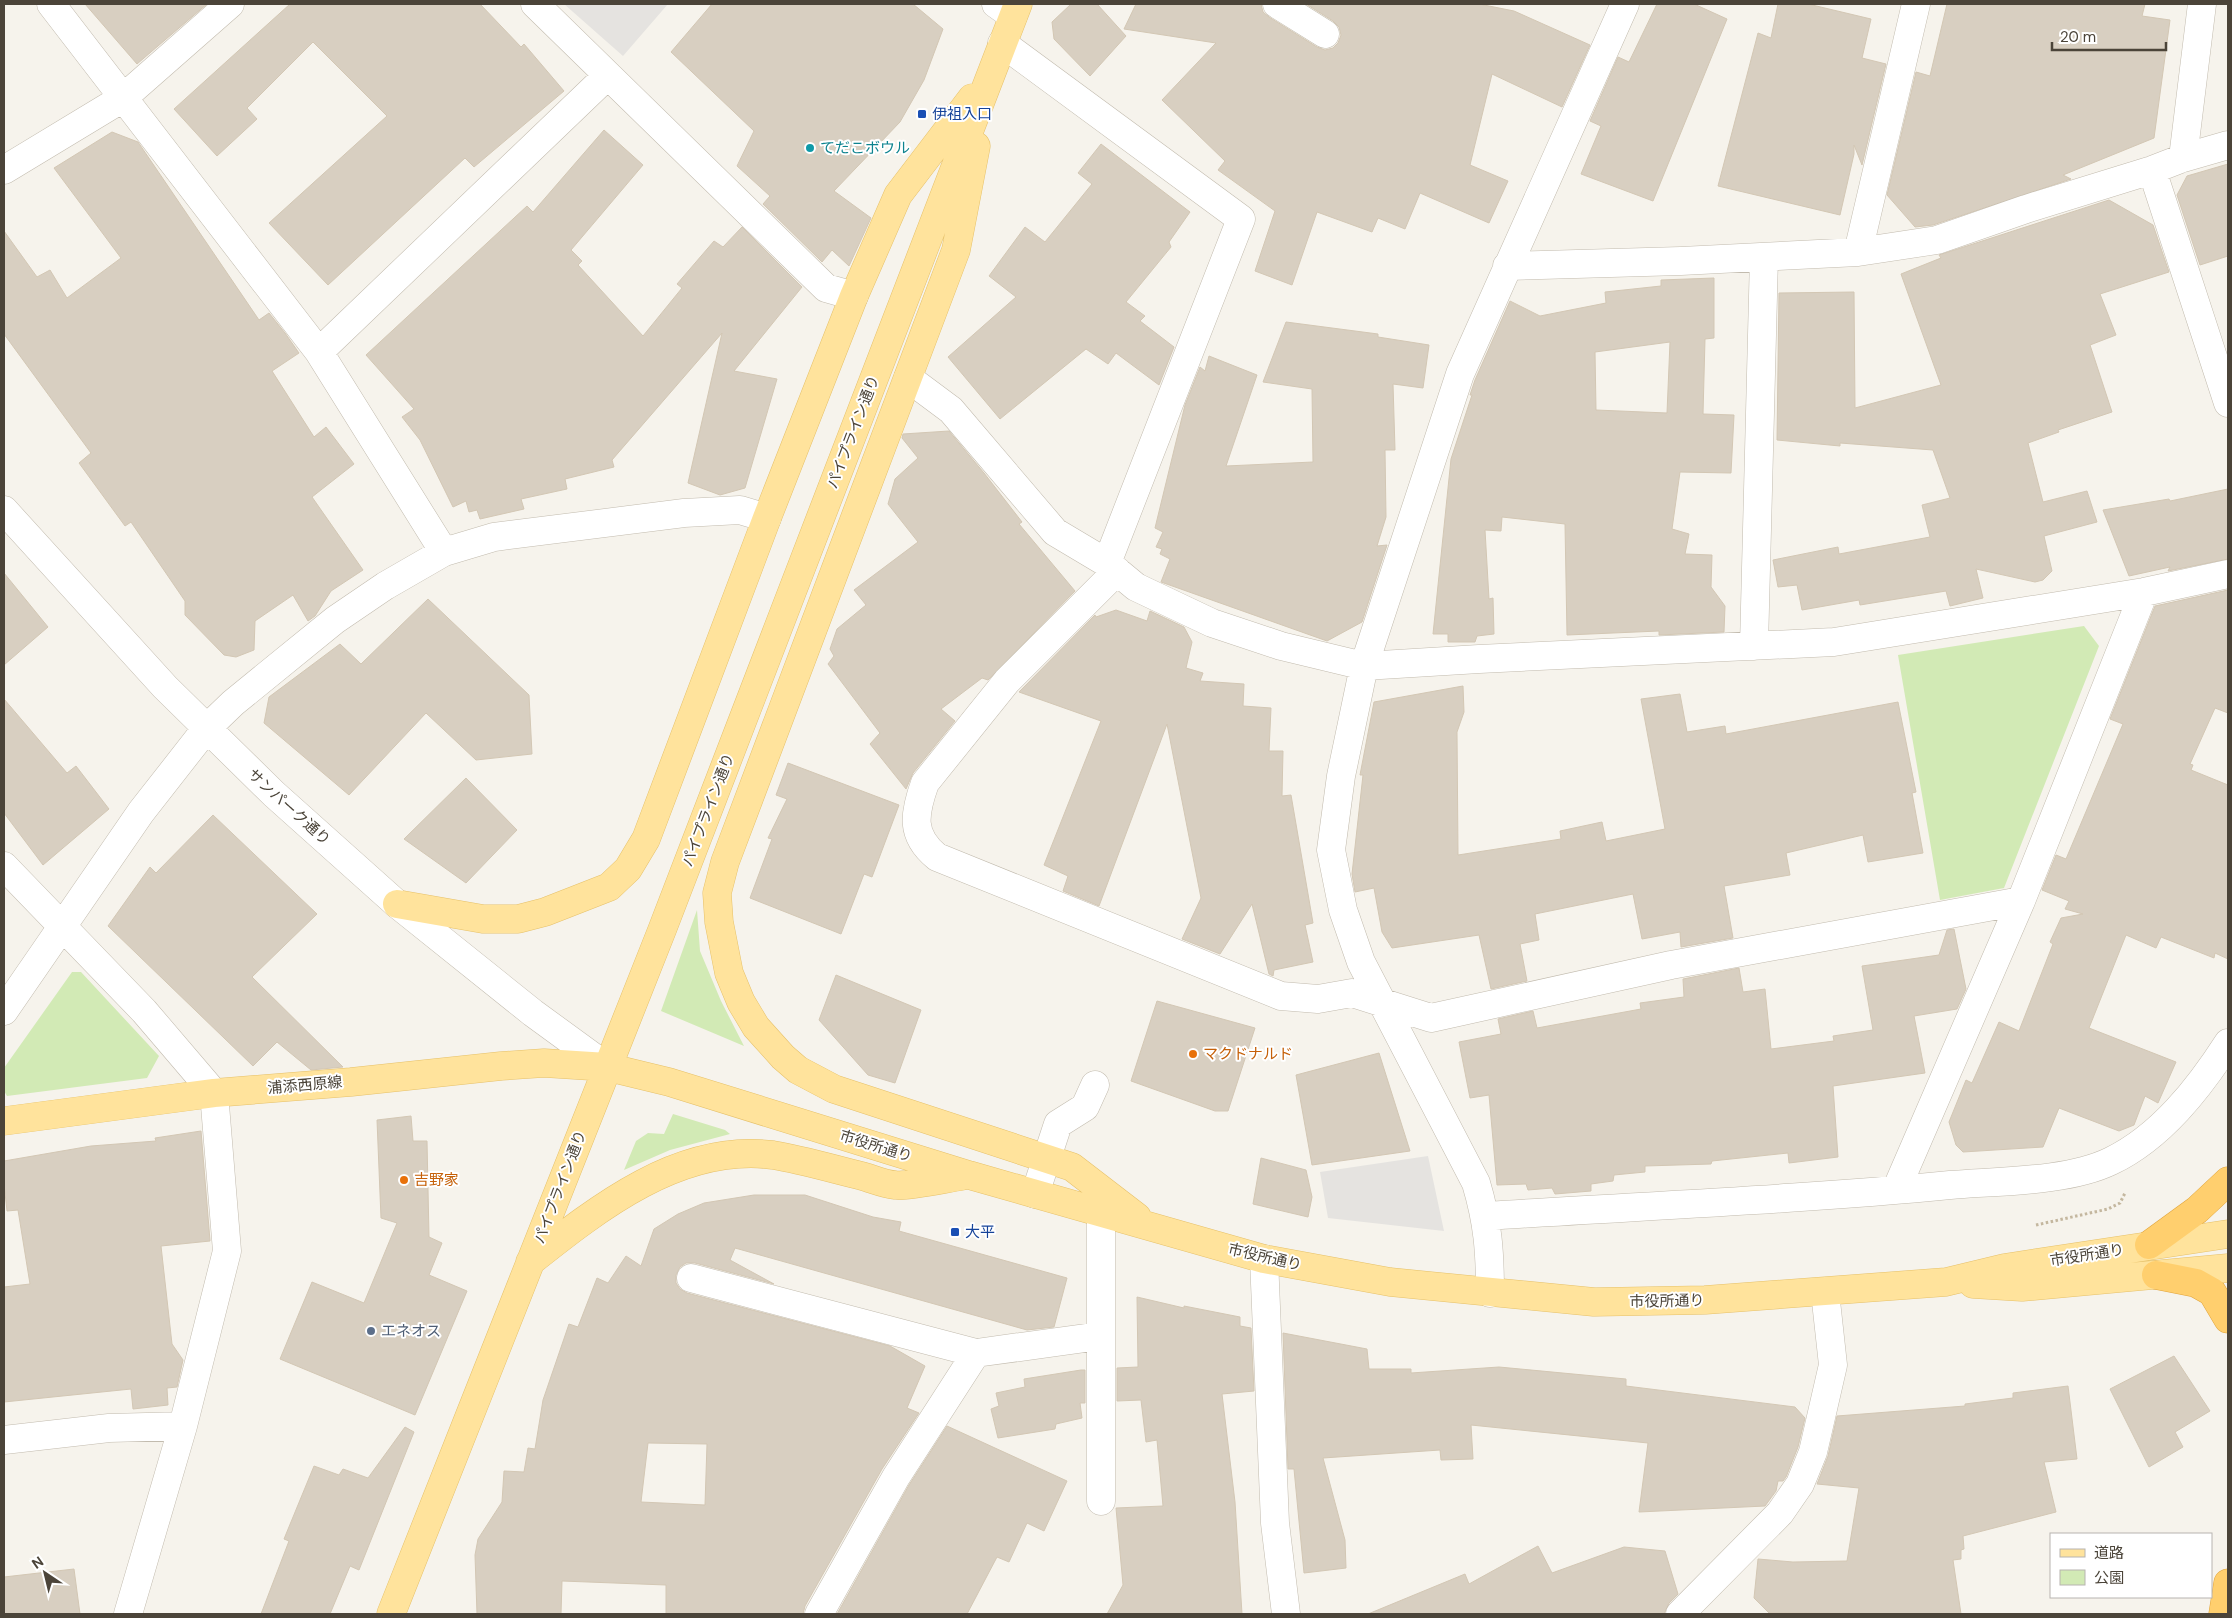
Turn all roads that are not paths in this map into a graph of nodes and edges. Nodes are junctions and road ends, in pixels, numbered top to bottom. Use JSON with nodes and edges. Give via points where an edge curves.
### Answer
{"nodes":[{"id":1,"x":51,"y":4,"type":"edge"},
{"id":2,"x":230,"y":4,"type":"edge"},
{"id":3,"x":535,"y":4,"type":"edge"},
{"id":4,"x":1277,"y":4,"type":"edge"},
{"id":5,"x":1625,"y":4,"type":"edge"},
{"id":6,"x":1916,"y":4,"type":"edge"},
{"id":7,"x":2202,"y":4,"type":"edge"},
{"id":8,"x":1009,"y":8,"type":"edge"},
{"id":9,"x":1325,"y":34,"type":"dead end"},
{"id":10,"x":1002,"y":43,"type":"junction"},
{"id":11,"x":990,"y":73,"type":"junction"},
{"id":12,"x":607,"y":76,"type":"junction"},
{"id":13,"x":123,"y":98,"type":"junction"},
{"id":14,"x":2228,"y":145,"type":"edge"},
{"id":15,"x":2184,"y":158,"type":"junction"},
{"id":16,"x":4,"y":170,"type":"edge"},
{"id":17,"x":2152,"y":170,"type":"junction"},
{"id":18,"x":1858,"y":252,"type":"junction"},
{"id":19,"x":1764,"y":257,"type":"junction"},
{"id":20,"x":1507,"y":266,"type":"junction"},
{"id":21,"x":854,"y":296,"type":"junction"},
{"id":22,"x":319,"y":352,"type":"junction"},
{"id":23,"x":908,"y":378,"type":"junction"},
{"id":24,"x":2228,"y":403,"type":"edge"},
{"id":25,"x":4,"y":510,"type":"edge"},
{"id":26,"x":767,"y":518,"type":"junction"},
{"id":27,"x":444,"y":552,"type":"junction"},
{"id":28,"x":1112,"y":567,"type":"junction"},
{"id":29,"x":2228,"y":574,"type":"edge"},
{"id":30,"x":2144,"y":592,"type":"junction"},
{"id":31,"x":1754,"y":646,"type":"junction"},
{"id":32,"x":1364,"y":666,"type":"junction"},
{"id":33,"x":206,"y":729,"type":"junction"},
{"id":34,"x":4,"y":866,"type":"edge"},
{"id":35,"x":2021,"y":901,"type":"junction"},
{"id":36,"x":397,"y":904,"type":"junction"},
{"id":37,"x":62,"y":925,"type":"junction"},
{"id":38,"x":1383,"y":1003,"type":"junction"},
{"id":39,"x":4,"y":1011,"type":"edge"},
{"id":40,"x":2228,"y":1042,"type":"edge"},
{"id":41,"x":608,"y":1068,"type":"junction"},
{"id":42,"x":1096,"y":1085,"type":"dead end"},
{"id":43,"x":214,"y":1093,"type":"junction"},
{"id":44,"x":4,"y":1121,"type":"edge"},
{"id":45,"x":1045,"y":1159,"type":"junction"},
{"id":46,"x":969,"y":1175,"type":"junction"},
{"id":47,"x":2228,"y":1181,"type":"edge"},
{"id":48,"x":1896,"y":1190,"type":"junction"},
{"id":49,"x":1036,"y":1194,"type":"junction"},
{"id":50,"x":1101,"y":1212,"type":"junction"},
{"id":51,"x":1486,"y":1216,"type":"junction"},
{"id":52,"x":1147,"y":1224,"type":"junction"},
{"id":53,"x":2228,"y":1234,"type":"edge"},
{"id":54,"x":2149,"y":1245,"type":"junction"},
{"id":55,"x":1264,"y":1259,"type":"junction"},
{"id":56,"x":530,"y":1262,"type":"junction"},
{"id":57,"x":2228,"y":1268,"type":"edge"},
{"id":58,"x":2156,"y":1275,"type":"junction"},
{"id":59,"x":691,"y":1278,"type":"dead end"},
{"id":60,"x":1946,"y":1282,"type":"junction"},
{"id":61,"x":1825,"y":1292,"type":"junction"},
{"id":62,"x":1490,"y":1293,"type":"junction"},
{"id":63,"x":2228,"y":1319,"type":"edge"},
{"id":64,"x":1100,"y":1336,"type":"junction"},
{"id":65,"x":976,"y":1353,"type":"junction"},
{"id":66,"x":183,"y":1426,"type":"junction"},
{"id":67,"x":4,"y":1440,"type":"edge"},
{"id":68,"x":1101,"y":1501,"type":"dead end"},
{"id":69,"x":2228,"y":1583,"type":"edge"},
{"id":70,"x":128,"y":1614,"type":"edge"},
{"id":71,"x":392,"y":1614,"type":"edge"},
{"id":72,"x":819,"y":1614,"type":"edge"},
{"id":73,"x":1286,"y":1614,"type":"edge"},
{"id":74,"x":1680,"y":1614,"type":"edge"},
{"id":75,"x":2223,"y":1614,"type":"edge"}],
"edges":[{"from":1,"to":13,"type":"street"},
{"from":2,"to":13,"type":"street"},
{"from":3,"to":12,"type":"street"},
{"from":4,"to":9,"type":"street"},
{"from":5,"to":20,"type":"street"},
{"from":6,"to":18,"type":"street"},
{"from":7,"to":15,"type":"street"},
{"from":8,"to":10,"type":"main road","name":"パイプライン通り"},
{"from":10,"to":11,"type":"main road","name":"パイプライン通り"},
{"from":10,"to":28,"type":"street","via":[[1241,219]]},
{"from":11,"to":21,"type":"main road","via":[[898,196]]},
{"from":11,"to":23,"type":"main road","via":[[956,250]]},
{"from":11,"to":41,"type":"main road","name":"パイプライン通り"},
{"from":12,"to":21,"type":"street","via":[[826,288]]},
{"from":12,"to":22,"type":"street"},
{"from":13,"to":16,"type":"street"},
{"from":13,"to":22,"type":"street"},
{"from":14,"to":15,"type":"street"},
{"from":15,"to":17,"type":"street"},
{"from":17,"to":18,"type":"street","via":[[1937,240]]},
{"from":17,"to":24,"type":"street"},
{"from":18,"to":19,"type":"street"},
{"from":19,"to":20,"type":"street"},
{"from":19,"to":31,"type":"street"},
{"from":20,"to":32,"type":"street","via":[[1460,374]]},
{"from":21,"to":26,"type":"main road"},
{"from":22,"to":27,"type":"street"},
{"from":23,"to":28,"type":"street","via":[[950,410],[1056,532]]},
{"from":23,"to":45,"type":"main road","via":[[725,862],[717,893],[718,922],[729,974],[741,1002],[756,1027],[798,1070],[834,1089]]},
{"from":25,"to":33,"type":"street","name":"サンパーク通り","via":[[113,632]]},
{"from":26,"to":27,"type":"street","via":[[740,510],[684,513],[494,537]]},
{"from":26,"to":36,"type":"main road","via":[[646,839],[628,869],[609,887],[575,902],[518,919],[483,919]]},
{"from":27,"to":33,"type":"street","via":[[384,586],[336,620],[232,703]]},
{"from":28,"to":32,"type":"street","via":[[1136,587],[1212,623],[1281,646]]},
{"from":28,"to":38,"type":"street","via":[[1007,681],[925,783],[916,819],[918,834],[926,848],[937,857],[1281,996],[1318,999],[1352,993]]},
{"from":29,"to":30,"type":"street"},
{"from":30,"to":31,"type":"street","via":[[1834,642]]},
{"from":30,"to":35,"type":"street"},
{"from":31,"to":32,"type":"street"},
{"from":32,"to":38,"type":"street","via":[[1341,776],[1331,850],[1343,910],[1361,962]]},
{"from":33,"to":36,"type":"street","name":"サンパーク通り"},
{"from":33,"to":37,"type":"street","via":[[163,782]]},
{"from":34,"to":37,"type":"street"},
{"from":35,"to":38,"type":"street","via":[[1671,965],[1431,1018]]},
{"from":35,"to":48,"type":"street"},
{"from":36,"to":41,"type":"street","name":"サンパーク通り","via":[[539,1018]]},
{"from":37,"to":39,"type":"street"},
{"from":37,"to":43,"type":"street","via":[[144,1011]]},
{"from":38,"to":51,"type":"street","via":[[1476,1183]]},
{"from":40,"to":48,"type":"street","via":[[2215,1063],[2169,1118],[2135,1148],[2110,1162],[2074,1173]]},
{"from":41,"to":43,"type":"main road","name":"浦添西原線","via":[[544,1063]]},
{"from":41,"to":46,"type":"main road","name":"市役所通り","via":[[669,1082]]},
{"from":41,"to":56,"type":"main road","name":"パイプライン通り"},
{"from":42,"to":45,"type":"street","via":[[1085,1107],[1058,1124]]},
{"from":43,"to":44,"type":"main road","name":"浦添西原線"},
{"from":43,"to":66,"type":"street","via":[[228,1251]]},
{"from":45,"to":49,"type":"street"},
{"from":45,"to":52,"type":"main road","via":[[1072,1167]]},
{"from":46,"to":49,"type":"main road","name":"市役所通り"},
{"from":46,"to":56,"type":"main road","via":[[896,1186],[772,1155],[740,1154],[693,1162],[621,1195]]},
{"from":47,"to":54,"type":"highway","via":[[2197,1210]]},
{"from":48,"to":51,"type":"street"},
{"from":49,"to":50,"type":"main road","name":"市役所通り"},
{"from":50,"to":52,"type":"main road","name":"市役所通り"},
{"from":50,"to":64,"type":"street"},
{"from":51,"to":62,"type":"street"},
{"from":52,"to":55,"type":"main road","name":"市役所通り"},
{"from":53,"to":54,"type":"main road","name":"市役所通り"},
{"from":54,"to":60,"type":"main road","name":"市役所通り","via":[[2004,1268]]},
{"from":55,"to":62,"type":"main road","name":"市役所通り","via":[[1390,1282]]},
{"from":55,"to":73,"type":"street","via":[[1275,1523]]},
{"from":56,"to":71,"type":"main road","name":"パイプライン通り"},
{"from":57,"to":58,"type":"main road","name":"市役所通り"},
{"from":58,"to":60,"type":"main road","name":"市役所通り","via":[[2022,1287]]},
{"from":58,"to":63,"type":"highway","via":[[2196,1283],[2212,1292]]},
{"from":59,"to":65,"type":"street"},
{"from":60,"to":61,"type":"main road","name":"市役所通り"},
{"from":61,"to":62,"type":"main road","name":"市役所通り","via":[[1705,1300],[1594,1302]]},
{"from":61,"to":74,"type":"street","via":[[1833,1365],[1812,1452],[1800,1484],[1780,1513]]},
{"from":64,"to":65,"type":"street"},
{"from":64,"to":68,"type":"street"},
{"from":65,"to":72,"type":"street","via":[[896,1477]]},
{"from":66,"to":67,"type":"street","via":[[109,1428]]},
{"from":66,"to":70,"type":"street"},
{"from":69,"to":75,"type":"highway"}]}
